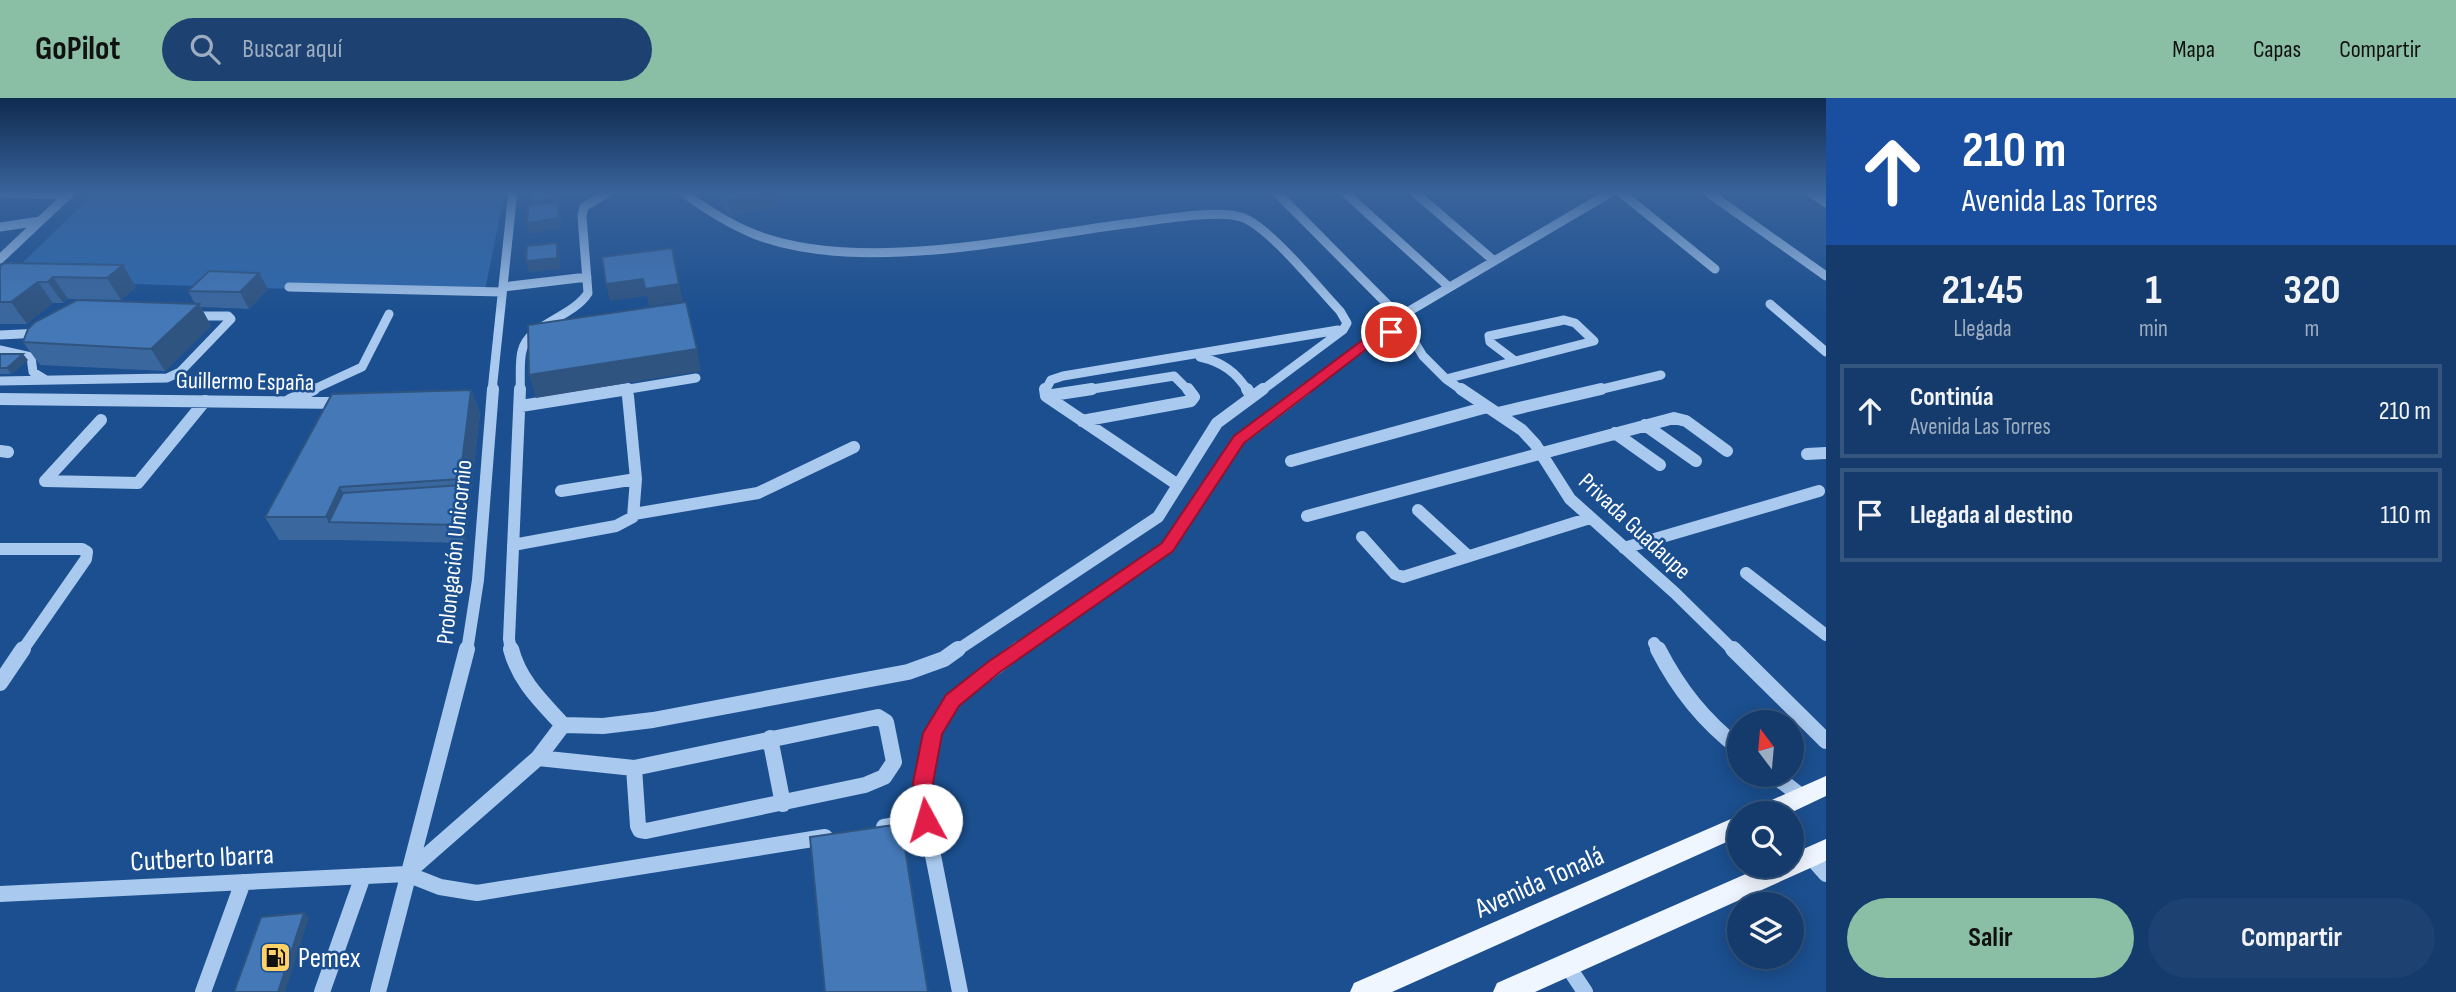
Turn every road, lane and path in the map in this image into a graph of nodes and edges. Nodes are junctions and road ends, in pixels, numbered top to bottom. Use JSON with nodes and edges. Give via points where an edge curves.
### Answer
{"nodes":[{"id":1,"x":28,"y":233,"type":"edge"},
{"id":2,"x":509,"y":233,"type":"edge"},
{"id":3,"x":583,"y":233,"type":"edge"},
{"id":4,"x":755,"y":233,"type":"edge"},
{"id":5,"x":1062,"y":233,"type":"edge"},
{"id":6,"x":1265,"y":233,"type":"edge"},
{"id":7,"x":1318,"y":233,"type":"edge"},
{"id":8,"x":1390,"y":233,"type":"edge"},
{"id":9,"x":1461,"y":233,"type":"edge"},
{"id":10,"x":1540,"y":233,"type":"edge"},
{"id":11,"x":1670,"y":233,"type":"edge"},
{"id":12,"x":1765,"y":233,"type":"edge"},
{"id":13,"x":0,"y":259,"type":"edge"},
{"id":14,"x":1493,"y":260,"type":"junction"},
{"id":15,"x":1715,"y":269,"type":"dead end"},
{"id":16,"x":1826,"y":276,"type":"edge"},
{"id":17,"x":587,"y":277,"type":"junction"},
{"id":18,"x":289,"y":287,"type":"dead end"},
{"id":19,"x":1450,"y":287,"type":"junction"},
{"id":20,"x":503,"y":289,"type":"junction"},
{"id":21,"x":1770,"y":304,"type":"dead end"},
{"id":22,"x":389,"y":314,"type":"dead end"},
{"id":23,"x":176,"y":316,"type":"edge"},
{"id":24,"x":1404,"y":316,"type":"junction"},
{"id":25,"x":53,"y":325,"type":"edge"},
{"id":26,"x":1343,"y":330,"type":"junction"},
{"id":27,"x":0,"y":335,"type":"edge"},
{"id":28,"x":0,"y":350,"type":"edge"},
{"id":29,"x":1826,"y":352,"type":"edge"},
{"id":30,"x":1189,"y":355,"type":"junction"},
{"id":31,"x":1515,"y":361,"type":"junction"},
{"id":32,"x":1661,"y":375,"type":"dead end"},
{"id":33,"x":696,"y":378,"type":"dead end"},
{"id":34,"x":1446,"y":379,"type":"junction"},
{"id":35,"x":47,"y":380,"type":"junction"},
{"id":36,"x":0,"y":381,"type":"edge"},
{"id":37,"x":628,"y":396,"type":"dead end"},
{"id":38,"x":1046,"y":396,"type":"junction"},
{"id":39,"x":1252,"y":397,"type":"junction"},
{"id":40,"x":0,"y":399,"type":"edge"},
{"id":41,"x":205,"y":401,"type":"junction"},
{"id":42,"x":286,"y":402,"type":"junction"},
{"id":43,"x":354,"y":403,"type":"edge"},
{"id":44,"x":521,"y":406,"type":"junction"},
{"id":45,"x":1492,"y":410,"type":"junction"},
{"id":46,"x":101,"y":420,"type":"dead end"},
{"id":47,"x":1082,"y":421,"type":"junction"},
{"id":48,"x":1645,"y":425,"type":"junction"},
{"id":49,"x":1615,"y":433,"type":"junction"},
{"id":50,"x":1239,"y":440,"type":"joint"},
{"id":51,"x":854,"y":447,"type":"dead end"},
{"id":52,"x":1727,"y":452,"type":"dead end"},
{"id":53,"x":1826,"y":453,"type":"edge"},
{"id":54,"x":1807,"y":454,"type":"dead end"},
{"id":55,"x":1541,"y":455,"type":"junction"},
{"id":56,"x":1292,"y":461,"type":"dead end"},
{"id":57,"x":1696,"y":461,"type":"dead end"},
{"id":58,"x":1660,"y":465,"type":"dead end"},
{"id":59,"x":636,"y":479,"type":"junction"},
{"id":60,"x":1178,"y":485,"type":"junction"},
{"id":61,"x":561,"y":491,"type":"dead end"},
{"id":62,"x":1819,"y":491,"type":"dead end"},
{"id":63,"x":1418,"y":510,"type":"dead end"},
{"id":64,"x":634,"y":514,"type":"junction"},
{"id":65,"x":1307,"y":516,"type":"dead end"},
{"id":66,"x":1590,"y":518,"type":"junction"},
{"id":67,"x":1362,"y":537,"type":"dead end"},
{"id":68,"x":513,"y":545,"type":"junction"},
{"id":69,"x":1624,"y":548,"type":"junction"},
{"id":70,"x":0,"y":549,"type":"edge"},
{"id":71,"x":1468,"y":556,"type":"junction"},
{"id":72,"x":1746,"y":573,"type":"dead end"},
{"id":73,"x":1826,"y":635,"type":"edge"},
{"id":74,"x":1654,"y":643,"type":"dead end"},
{"id":75,"x":0,"y":683,"type":"edge"},
{"id":76,"x":563,"y":726,"type":"junction"},
{"id":77,"x":771,"y":738,"type":"junction"},
{"id":78,"x":1727,"y":739,"type":"edge"},
{"id":79,"x":1826,"y":741,"type":"edge"},
{"id":80,"x":538,"y":758,"type":"junction"},
{"id":81,"x":634,"y":768,"type":"junction"},
{"id":82,"x":1826,"y":786,"type":"edge"},
{"id":83,"x":1791,"y":788,"type":"edge"},
{"id":84,"x":1802,"y":797,"type":"junction"},
{"id":85,"x":1793,"y":801,"type":"edge"},
{"id":86,"x":783,"y":804,"type":"junction"},
{"id":87,"x":926,"y":820,"type":"junction"},
{"id":88,"x":872,"y":829,"type":"edge"},
{"id":89,"x":1727,"y":831,"type":"edge"},
{"id":90,"x":845,"y":833,"type":"edge"},
{"id":91,"x":1809,"y":862,"type":"edge"},
{"id":92,"x":407,"y":873,"type":"junction"},
{"id":93,"x":363,"y":876,"type":"junction"},
{"id":94,"x":243,"y":881,"type":"junction"},
{"id":95,"x":0,"y":894,"type":"edge"},
{"id":96,"x":1567,"y":965,"type":"junction"},
{"id":97,"x":203,"y":992,"type":"edge"},
{"id":98,"x":322,"y":992,"type":"edge"},
{"id":99,"x":378,"y":992,"type":"edge"},
{"id":100,"x":960,"y":992,"type":"edge"},
{"id":101,"x":1363,"y":992,"type":"edge"},
{"id":102,"x":1506,"y":992,"type":"edge"},
{"id":103,"x":1585,"y":992,"type":"edge"}],
"edges":[{"from":1,"to":13,"type":"street"},
{"from":2,"to":20,"type":"street","name":"Prolongación Unicornio"},
{"from":3,"to":17,"type":"street"},
{"from":4,"to":5,"type":"street","via":[[776,241],[864,254]]},
{"from":6,"to":26,"type":"street","via":[[1340,310],[1346,323]]},
{"from":7,"to":24,"type":"street","name":"Privada Guadaupe"},
{"from":8,"to":19,"type":"street"},
{"from":9,"to":14,"type":"street"},
{"from":10,"to":14,"type":"street"},
{"from":11,"to":15,"type":"street"},
{"from":12,"to":16,"type":"street"},
{"from":14,"to":19,"type":"street"},
{"from":17,"to":20,"type":"street"},
{"from":17,"to":44,"type":"street","via":[[588,293],[580,307],[524,343]]},
{"from":18,"to":20,"type":"street"},
{"from":19,"to":24,"type":"street"},
{"from":20,"to":92,"type":"street","name":"Prolongación Unicornio","via":[[484,404],[478,580],[471,634]]},
{"from":21,"to":29,"type":"street"},
{"from":22,"to":42,"type":"street","via":[[362,366]]},
{"from":23,"to":35,"type":"street","via":[[231,319],[180,372],[167,377]]},
{"from":24,"to":34,"type":"street","name":"Privada Guadaupe","via":[[1423,356]]},
{"from":24,"to":50,"type":"street","via":[[1391,332],[1377,335]]},
{"from":25,"to":27,"type":"street","via":[[35,334]]},
{"from":26,"to":30,"type":"street"},
{"from":26,"to":39,"type":"street"},
{"from":28,"to":35,"type":"street","via":[[31,357],[33,372]]},
{"from":30,"to":38,"type":"street","via":[[1063,376],[1047,384]]},
{"from":30,"to":39,"type":"street","via":[[1225,364],[1239,375]]},
{"from":31,"to":31,"type":"street","via":[[1490,342],[1489,336],[1564,320],[1594,341]]},
{"from":31,"to":34,"type":"street"},
{"from":32,"to":45,"type":"street"},
{"from":33,"to":44,"type":"street"},
{"from":34,"to":45,"type":"street","name":"Privada Guadaupe"},
{"from":35,"to":36,"type":"street"},
{"from":37,"to":59,"type":"street"},
{"from":38,"to":47,"type":"street"},
{"from":38,"to":47,"type":"street","via":[[1174,376],[1194,397]]},
{"from":39,"to":60,"type":"street","via":[[1217,423]]},
{"from":40,"to":41,"type":"street","name":"Guillermo España"},
{"from":41,"to":42,"type":"street","name":"Guillermo España"},
{"from":41,"to":46,"type":"street","via":[[138,483],[45,481]]},
{"from":42,"to":43,"type":"street","name":"Guillermo España"},
{"from":44,"to":68,"type":"street"},
{"from":45,"to":55,"type":"street","name":"Privada Guadaupe","via":[[1522,430]]},
{"from":45,"to":56,"type":"street"},
{"from":47,"to":60,"type":"street"},
{"from":48,"to":49,"type":"street"},
{"from":48,"to":52,"type":"street","via":[[1679,418]]},
{"from":48,"to":57,"type":"street"},
{"from":49,"to":55,"type":"street"},
{"from":49,"to":58,"type":"street"},
{"from":50,"to":87,"type":"street","via":[[1167,547],[952,700],[932,733],[923,783]]},
{"from":51,"to":64,"type":"street","via":[[758,493]]},
{"from":53,"to":54,"type":"street"},
{"from":55,"to":65,"type":"street"},
{"from":55,"to":66,"type":"street","name":"Privada Guadaupe","via":[[1570,499]]},
{"from":59,"to":61,"type":"street"},
{"from":59,"to":64,"type":"street"},
{"from":60,"to":76,"type":"street","via":[[1158,517],[954,653],[922,669],[653,720]]},
{"from":62,"to":69,"type":"street"},
{"from":63,"to":71,"type":"street"},
{"from":64,"to":68,"type":"street","via":[[630,521],[615,526]]},
{"from":66,"to":69,"type":"street","name":"Privada Guadaupe"},
{"from":66,"to":71,"type":"street"},
{"from":67,"to":71,"type":"street","via":[[1398,577]]},
{"from":68,"to":76,"type":"street","via":[[511,659]]},
{"from":69,"to":79,"type":"street","name":"Privada Guadaupe"},
{"from":70,"to":75,"type":"street","via":[[87,552]]},
{"from":72,"to":73,"type":"street"},
{"from":74,"to":78,"type":"street","via":[[1684,697]]},
{"from":76,"to":80,"type":"street"},
{"from":77,"to":81,"type":"street"},
{"from":77,"to":86,"type":"street"},
{"from":77,"to":86,"type":"street","via":[[878,717],[886,722],[893,755],[891,769],[874,783]]},
{"from":80,"to":81,"type":"street"},
{"from":80,"to":92,"type":"street"},
{"from":81,"to":86,"type":"street","via":[[640,830]]},
{"from":82,"to":84,"type":"main road"},
{"from":83,"to":84,"type":"street"},
{"from":84,"to":85,"type":"main road"},
{"from":87,"to":88,"type":"street"},
{"from":87,"to":100,"type":"street"},
{"from":89,"to":101,"type":"main road","name":"Avenida Tonalá"},
{"from":90,"to":92,"type":"street","via":[[477,893],[440,887]]},
{"from":91,"to":96,"type":"main road"},
{"from":92,"to":93,"type":"street","name":"Cutberto Ibarra"},
{"from":92,"to":99,"type":"street","name":"Prolongación Unicornio"},
{"from":93,"to":94,"type":"street","name":"Cutberto Ibarra"},
{"from":93,"to":98,"type":"street"},
{"from":94,"to":95,"type":"street","name":"Cutberto Ibarra"},
{"from":94,"to":97,"type":"street"},
{"from":96,"to":102,"type":"main road"},
{"from":96,"to":103,"type":"street"}]}
